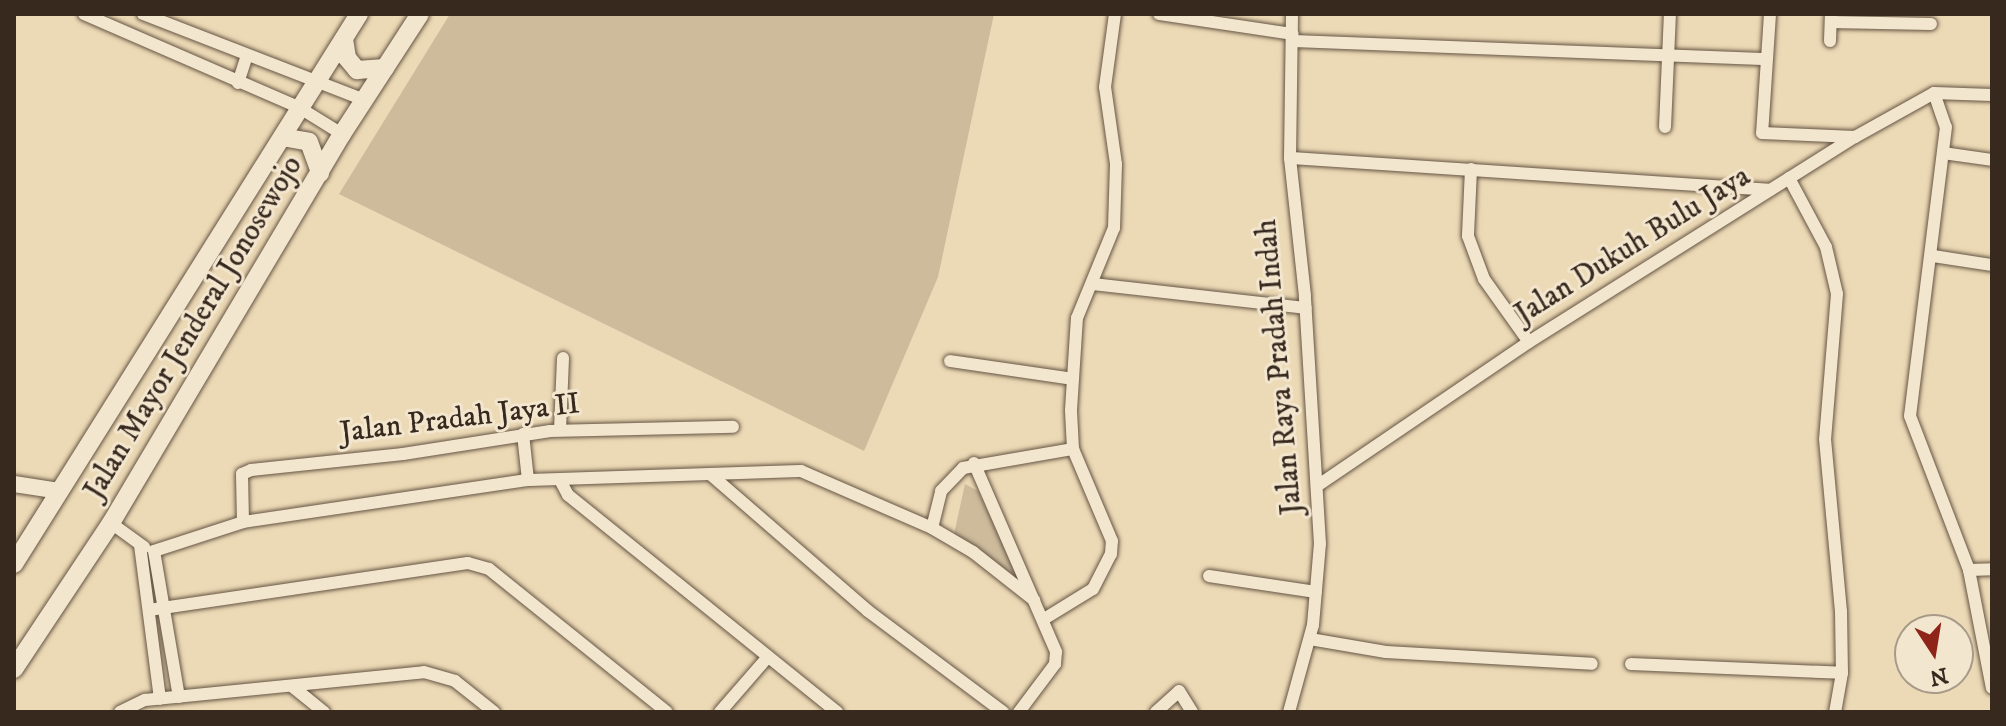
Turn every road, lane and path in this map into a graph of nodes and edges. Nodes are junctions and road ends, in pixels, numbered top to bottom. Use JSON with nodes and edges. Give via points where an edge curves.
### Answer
{"nodes":[{"id":1,"x":84,"y":14,"type":"edge"},
{"id":2,"x":143,"y":14,"type":"edge"},
{"id":3,"x":359,"y":14,"type":"edge"},
{"id":4,"x":420,"y":14,"type":"edge"},
{"id":5,"x":1115,"y":14,"type":"edge"},
{"id":6,"x":1159,"y":14,"type":"edge"},
{"id":7,"x":1292,"y":14,"type":"edge"},
{"id":8,"x":1670,"y":14,"type":"edge"},
{"id":9,"x":1770,"y":14,"type":"edge"},
{"id":10,"x":1831,"y":18,"type":"edge"},
{"id":11,"x":165,"y":24,"type":"junction"},
{"id":12,"x":1931,"y":24,"type":"edge"},
{"id":13,"x":1293,"y":38,"type":"junction"},
{"id":14,"x":344,"y":39,"type":"junction"},
{"id":15,"x":1830,"y":41,"type":"dead end"},
{"id":16,"x":154,"y":46,"type":"junction"},
{"id":17,"x":247,"y":55,"type":"junction"},
{"id":18,"x":1668,"y":55,"type":"junction"},
{"id":19,"x":1763,"y":59,"type":"junction"},
{"id":20,"x":385,"y":68,"type":"junction"},
{"id":21,"x":319,"y":79,"type":"junction"},
{"id":22,"x":238,"y":83,"type":"junction"},
{"id":23,"x":1934,"y":93,"type":"junction"},
{"id":24,"x":1992,"y":95,"type":"edge"},
{"id":25,"x":365,"y":100,"type":"junction"},
{"id":26,"x":300,"y":108,"type":"junction"},
{"id":27,"x":1665,"y":127,"type":"dead end"},
{"id":28,"x":342,"y":134,"type":"junction"},
{"id":29,"x":282,"y":137,"type":"junction"},
{"id":30,"x":1855,"y":137,"type":"junction"},
{"id":31,"x":1943,"y":153,"type":"junction"},
{"id":32,"x":1290,"y":158,"type":"junction"},
{"id":33,"x":1992,"y":160,"type":"edge"},
{"id":34,"x":1471,"y":169,"type":"junction"},
{"id":35,"x":320,"y":173,"type":"junction"},
{"id":36,"x":1789,"y":178,"type":"junction"},
{"id":37,"x":1770,"y":190,"type":"junction"},
{"id":38,"x":1933,"y":256,"type":"junction"},
{"id":39,"x":1992,"y":265,"type":"edge"},
{"id":40,"x":1092,"y":284,"type":"junction"},
{"id":41,"x":1306,"y":308,"type":"junction"},
{"id":42,"x":1529,"y":342,"type":"junction"},
{"id":43,"x":563,"y":358,"type":"dead end"},
{"id":44,"x":950,"y":361,"type":"dead end"},
{"id":45,"x":1073,"y":379,"type":"junction"},
{"id":46,"x":733,"y":427,"type":"dead end"},
{"id":47,"x":560,"y":430,"type":"junction"},
{"id":48,"x":523,"y":434,"type":"junction"},
{"id":49,"x":1073,"y":449,"type":"junction"},
{"id":50,"x":974,"y":463,"type":"junction"},
{"id":51,"x":710,"y":474,"type":"junction"},
{"id":52,"x":528,"y":480,"type":"junction"},
{"id":53,"x":560,"y":480,"type":"junction"},
{"id":54,"x":14,"y":484,"type":"edge"},
{"id":55,"x":1317,"y":486,"type":"junction"},
{"id":56,"x":60,"y":491,"type":"junction"},
{"id":57,"x":243,"y":522,"type":"junction"},
{"id":58,"x":111,"y":523,"type":"junction"},
{"id":59,"x":932,"y":528,"type":"junction"},
{"id":60,"x":140,"y":545,"type":"junction"},
{"id":61,"x":154,"y":551,"type":"junction"},
{"id":62,"x":14,"y":564,"type":"edge"},
{"id":63,"x":1992,"y":569,"type":"edge"},
{"id":64,"x":1969,"y":570,"type":"junction"},
{"id":65,"x":1209,"y":576,"type":"dead end"},
{"id":66,"x":1316,"y":592,"type":"junction"},
{"id":67,"x":1034,"y":600,"type":"junction"},
{"id":68,"x":164,"y":608,"type":"junction"},
{"id":69,"x":149,"y":610,"type":"junction"},
{"id":70,"x":1044,"y":619,"type":"junction"},
{"id":71,"x":1310,"y":639,"type":"junction"},
{"id":72,"x":767,"y":658,"type":"junction"},
{"id":73,"x":1592,"y":664,"type":"dead end"},
{"id":74,"x":1631,"y":664,"type":"dead end"},
{"id":75,"x":14,"y":669,"type":"edge"},
{"id":76,"x":1842,"y":673,"type":"junction"},
{"id":77,"x":293,"y":687,"type":"junction"},
{"id":78,"x":1992,"y":688,"type":"edge"},
{"id":79,"x":179,"y":697,"type":"junction"},
{"id":80,"x":160,"y":699,"type":"junction"},
{"id":81,"x":128,"y":710,"type":"edge"},
{"id":82,"x":324,"y":712,"type":"edge"},
{"id":83,"x":494,"y":712,"type":"edge"},
{"id":84,"x":667,"y":712,"type":"edge"},
{"id":85,"x":720,"y":712,"type":"edge"},
{"id":86,"x":837,"y":712,"type":"edge"},
{"id":87,"x":1003,"y":712,"type":"edge"},
{"id":88,"x":1019,"y":712,"type":"edge"},
{"id":89,"x":1156,"y":712,"type":"edge"},
{"id":90,"x":1192,"y":712,"type":"edge"},
{"id":91,"x":1289,"y":712,"type":"edge"},
{"id":92,"x":1835,"y":712,"type":"edge"}],
"edges":[{"from":1,"to":16,"type":"street"},
{"from":2,"to":11,"type":"street"},
{"from":3,"to":14,"type":"main road","name":"Jalan Mayor Jenderal Jonosewojo"},
{"from":4,"to":20,"type":"main road","name":"Jalan Mayor Jenderal Jonosewojo"},
{"from":5,"to":40,"type":"street","via":[[1105,87],[1116,164],[1114,228]]},
{"from":6,"to":13,"type":"street"},
{"from":7,"to":13,"type":"street","name":"Jalan Raya Pradah Indah"},
{"from":8,"to":18,"type":"street"},
{"from":9,"to":19,"type":"street"},
{"from":10,"to":12,"type":"street"},
{"from":10,"to":15,"type":"street"},
{"from":11,"to":16,"type":"street"},
{"from":11,"to":17,"type":"street"},
{"from":13,"to":18,"type":"street"},
{"from":13,"to":32,"type":"street","name":"Jalan Raya Pradah Indah"},
{"from":14,"to":20,"type":"main road","via":[[347,58],[357,70]]},
{"from":14,"to":21,"type":"main road","name":"Jalan Mayor Jenderal Jonosewojo"},
{"from":16,"to":22,"type":"street"},
{"from":17,"to":21,"type":"street"},
{"from":17,"to":22,"type":"street"},
{"from":18,"to":19,"type":"street"},
{"from":18,"to":27,"type":"street"},
{"from":19,"to":30,"type":"street","via":[[1762,133]]},
{"from":20,"to":25,"type":"main road","name":"Jalan Mayor Jenderal Jonosewojo"},
{"from":21,"to":25,"type":"street"},
{"from":21,"to":26,"type":"main road","name":"Jalan Mayor Jenderal Jonosewojo"},
{"from":22,"to":26,"type":"street"},
{"from":23,"to":24,"type":"street"},
{"from":23,"to":30,"type":"street","name":"Jalan Dukuh Bulu Jaya"},
{"from":23,"to":31,"type":"street","via":[[1945,116]]},
{"from":25,"to":28,"type":"main road","name":"Jalan Mayor Jenderal Jonosewojo"},
{"from":26,"to":28,"type":"street"},
{"from":26,"to":29,"type":"main road","name":"Jalan Mayor Jenderal Jonosewojo"},
{"from":28,"to":35,"type":"main road","name":"Jalan Mayor Jenderal Jonosewojo"},
{"from":29,"to":35,"type":"main road","via":[[309,142]]},
{"from":29,"to":56,"type":"main road","name":"Jalan Mayor Jenderal Jonosewojo"},
{"from":30,"to":36,"type":"street","name":"Jalan Dukuh Bulu Jaya"},
{"from":31,"to":33,"type":"street"},
{"from":31,"to":38,"type":"street"},
{"from":32,"to":34,"type":"street"},
{"from":32,"to":41,"type":"street","name":"Jalan Raya Pradah Indah"},
{"from":34,"to":37,"type":"street"},
{"from":34,"to":42,"type":"street","via":[[1468,236],[1484,279]]},
{"from":35,"to":58,"type":"main road","name":"Jalan Mayor Jenderal Jonosewojo"},
{"from":36,"to":37,"type":"street","name":"Jalan Dukuh Bulu Jaya"},
{"from":36,"to":76,"type":"street","via":[[1826,247],[1837,294],[1825,439]]},
{"from":37,"to":42,"type":"street","name":"Jalan Dukuh Bulu Jaya"},
{"from":38,"to":39,"type":"street"},
{"from":38,"to":64,"type":"street","via":[[1911,426]]},
{"from":40,"to":41,"type":"street"},
{"from":40,"to":45,"type":"street","via":[[1077,318]]},
{"from":41,"to":55,"type":"street","name":"Jalan Raya Pradah Indah"},
{"from":42,"to":55,"type":"street","name":"Jalan Dukuh Bulu Jaya"},
{"from":43,"to":47,"type":"street"},
{"from":44,"to":45,"type":"street"},
{"from":45,"to":49,"type":"street"},
{"from":46,"to":47,"type":"street","name":"Jalan Pradah Jaya II"},
{"from":47,"to":48,"type":"street","name":"Jalan Pradah Jaya II"},
{"from":48,"to":52,"type":"street"},
{"from":48,"to":57,"type":"street","name":"Jalan Pradah Jaya II","via":[[245,471]]},
{"from":49,"to":50,"type":"street"},
{"from":49,"to":70,"type":"street","via":[[1112,541],[1111,554],[1093,589]]},
{"from":50,"to":59,"type":"street","via":[[941,491]]},
{"from":50,"to":67,"type":"street"},
{"from":51,"to":53,"type":"street"},
{"from":51,"to":59,"type":"street","via":[[801,471]]},
{"from":51,"to":87,"type":"street","via":[[868,611]]},
{"from":52,"to":53,"type":"street"},
{"from":52,"to":57,"type":"street"},
{"from":53,"to":72,"type":"street","via":[[568,495]]},
{"from":54,"to":56,"type":"street"},
{"from":55,"to":66,"type":"street","name":"Jalan Raya Pradah Indah"},
{"from":56,"to":62,"type":"main road","name":"Jalan Mayor Jenderal Jonosewojo"},
{"from":57,"to":61,"type":"street"},
{"from":58,"to":60,"type":"street"},
{"from":58,"to":75,"type":"main road","name":"Jalan Mayor Jenderal Jonosewojo"},
{"from":59,"to":67,"type":"street","via":[[973,552]]},
{"from":60,"to":61,"type":"street"},
{"from":60,"to":69,"type":"street"},
{"from":61,"to":68,"type":"street"},
{"from":63,"to":64,"type":"street"},
{"from":64,"to":78,"type":"street"},
{"from":65,"to":66,"type":"street"},
{"from":66,"to":71,"type":"street","name":"Jalan Raya Pradah Indah"},
{"from":67,"to":70,"type":"street"},
{"from":68,"to":69,"type":"street"},
{"from":68,"to":79,"type":"street"},
{"from":68,"to":84,"type":"street","via":[[468,563],[489,569]]},
{"from":69,"to":80,"type":"street"},
{"from":70,"to":88,"type":"street","via":[[1055,664]]},
{"from":71,"to":73,"type":"street","via":[[1386,652]]},
{"from":71,"to":91,"type":"street","name":"Jalan Raya Pradah Indah"},
{"from":72,"to":85,"type":"street"},
{"from":72,"to":86,"type":"street"},
{"from":74,"to":76,"type":"street"},
{"from":76,"to":92,"type":"street"},
{"from":77,"to":79,"type":"street"},
{"from":77,"to":82,"type":"street"},
{"from":77,"to":83,"type":"street","via":[[437,673]]},
{"from":79,"to":80,"type":"street"},
{"from":80,"to":81,"type":"street"},
{"from":89,"to":90,"type":"street","via":[[1179,691]]}]}
